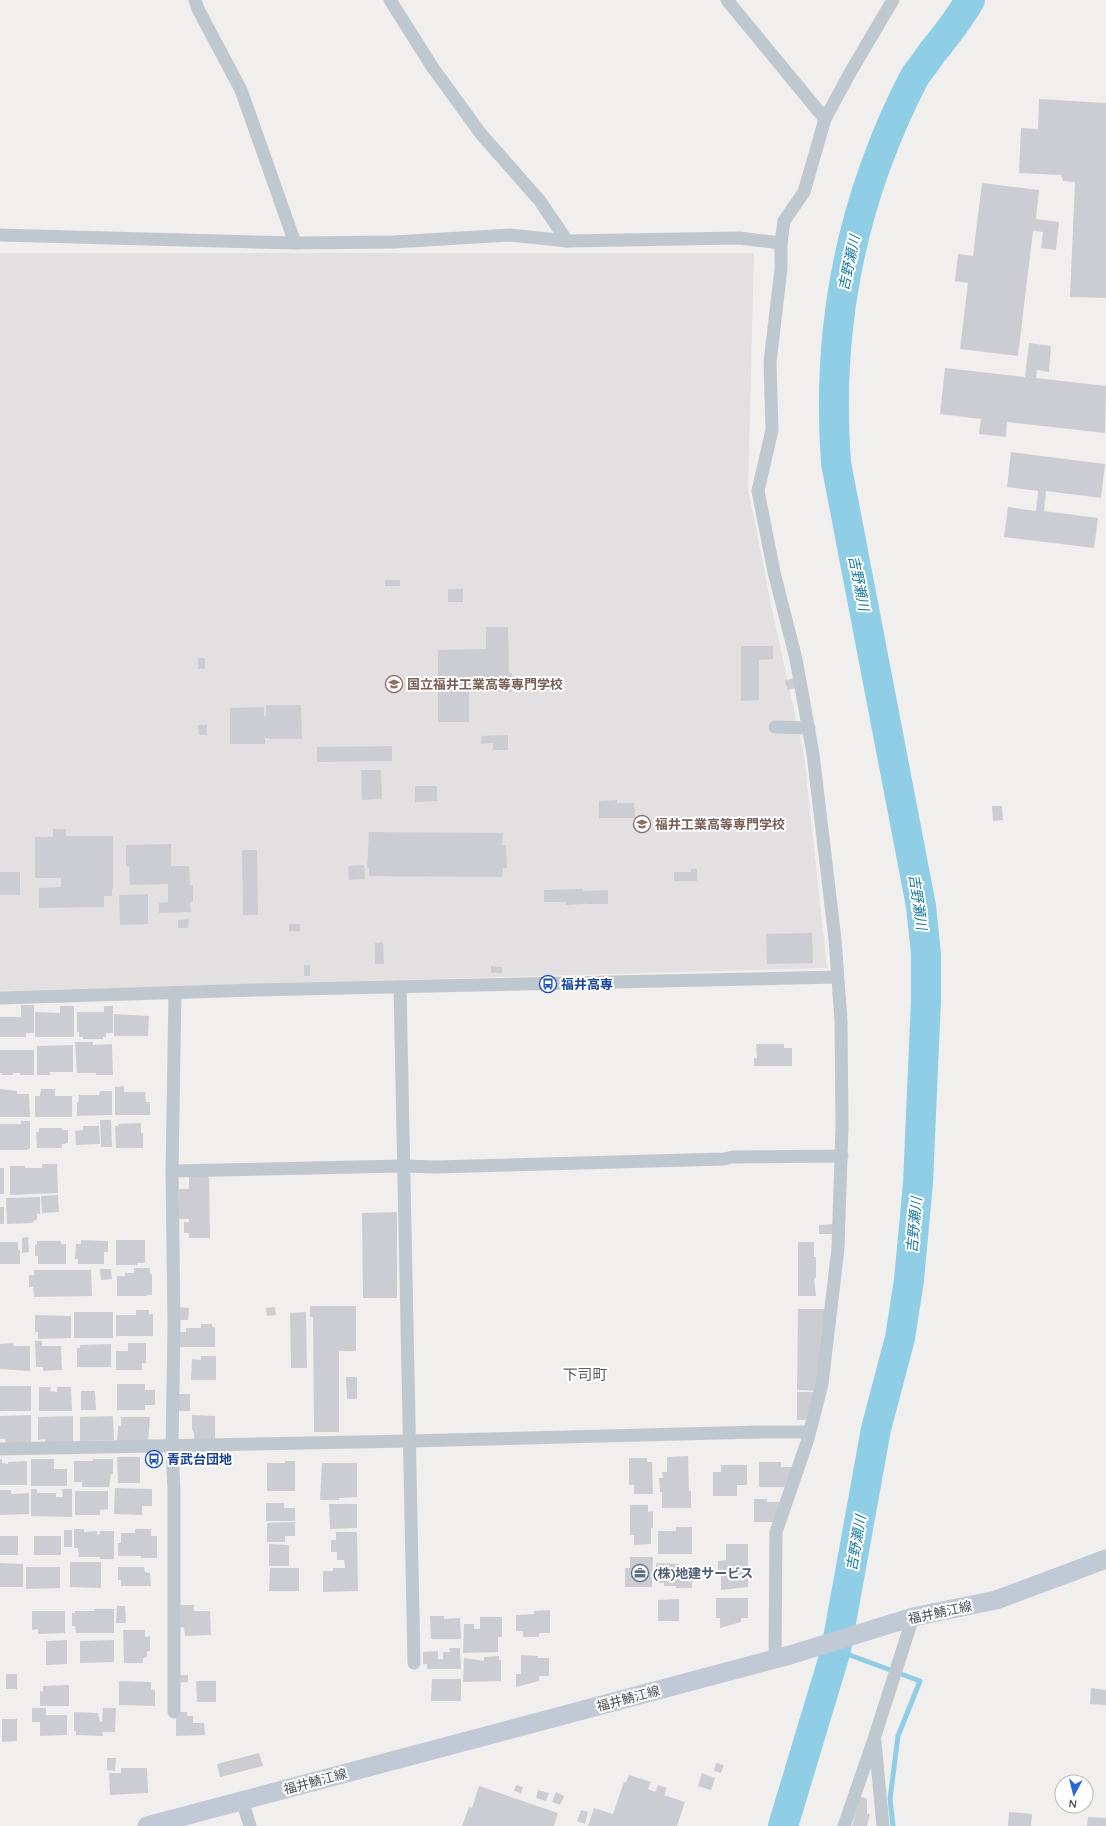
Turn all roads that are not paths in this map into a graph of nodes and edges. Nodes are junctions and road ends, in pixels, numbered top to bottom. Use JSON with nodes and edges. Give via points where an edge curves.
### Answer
{"nodes":[{"id":1,"x":195,"y":0,"type":"edge"},
{"id":2,"x":390,"y":0,"type":"edge"},
{"id":3,"x":727,"y":0,"type":"edge"},
{"id":4,"x":893,"y":0,"type":"edge"},
{"id":5,"x":825,"y":119,"type":"junction"},
{"id":6,"x":0,"y":235,"type":"edge"},
{"id":7,"x":567,"y":241,"type":"junction"},
{"id":8,"x":295,"y":243,"type":"junction"},
{"id":9,"x":781,"y":243,"type":"junction"},
{"id":10,"x":775,"y":727,"type":"dead end"},
{"id":11,"x":809,"y":728,"type":"junction"},
{"id":12,"x":837,"y":977,"type":"junction"},
{"id":13,"x":400,"y":987,"type":"junction"},
{"id":14,"x":175,"y":993,"type":"junction"},
{"id":15,"x":0,"y":998,"type":"edge"},
{"id":16,"x":842,"y":1156,"type":"junction"},
{"id":17,"x":403,"y":1166,"type":"junction"},
{"id":18,"x":172,"y":1170,"type":"junction"},
{"id":19,"x":809,"y":1432,"type":"junction"},
{"id":20,"x":409,"y":1441,"type":"junction"},
{"id":21,"x":172,"y":1446,"type":"junction"},
{"id":22,"x":0,"y":1449,"type":"edge"},
{"id":23,"x":1106,"y":1559,"type":"edge"},
{"id":24,"x":913,"y":1617,"type":"junction"},
{"id":25,"x":783,"y":1657,"type":"junction"},
{"id":26,"x":414,"y":1663,"type":"dead end"},
{"id":27,"x":174,"y":1712,"type":"dead end"},
{"id":28,"x":874,"y":1739,"type":"junction"},
{"id":29,"x":242,"y":1800,"type":"junction"},
{"id":30,"x":146,"y":1826,"type":"edge"},
{"id":31,"x":250,"y":1826,"type":"edge"},
{"id":32,"x":844,"y":1826,"type":"edge"},
{"id":33,"x":883,"y":1826,"type":"edge"}],
"edges":[{"from":1,"to":8,"type":"street","via":[[241,90]]},
{"from":2,"to":7,"type":"street","via":[[433,68],[481,134],[540,201]]},
{"from":3,"to":5,"type":"street"},
{"from":4,"to":5,"type":"street"},
{"from":5,"to":9,"type":"street","via":[[804,192],[784,221]]},
{"from":6,"to":8,"type":"street"},
{"from":7,"to":8,"type":"street","via":[[510,235],[394,242]]},
{"from":7,"to":9,"type":"street","via":[[739,238]]},
{"from":9,"to":11,"type":"street","via":[[781,269],[770,362],[772,430],[758,491]]},
{"from":10,"to":11,"type":"street"},
{"from":11,"to":12,"type":"street","via":[[835,939]]},
{"from":12,"to":13,"type":"street"},
{"from":12,"to":16,"type":"street","via":[[841,1021]]},
{"from":13,"to":14,"type":"street"},
{"from":13,"to":17,"type":"street"},
{"from":14,"to":15,"type":"street"},
{"from":14,"to":18,"type":"street"},
{"from":16,"to":17,"type":"street"},
{"from":16,"to":19,"type":"street","via":[[838,1248],[822,1384]]},
{"from":17,"to":18,"type":"street"},
{"from":17,"to":20,"type":"street"},
{"from":18,"to":21,"type":"street"},
{"from":19,"to":20,"type":"street"},
{"from":19,"to":25,"type":"street","via":[[776,1532]]},
{"from":20,"to":21,"type":"street"},
{"from":20,"to":26,"type":"street"},
{"from":21,"to":22,"type":"street"},
{"from":21,"to":27,"type":"street"},
{"from":23,"to":24,"type":"main road","name":"福井鯖江線","via":[[996,1600]]},
{"from":24,"to":25,"type":"main road","name":"福井鯖江線"},
{"from":24,"to":28,"type":"street"},
{"from":25,"to":29,"type":"main road","name":"福井鯖江線"},
{"from":28,"to":32,"type":"street"},
{"from":28,"to":33,"type":"street"},
{"from":29,"to":30,"type":"main road","name":"福井鯖江線"},
{"from":29,"to":31,"type":"street"}]}
